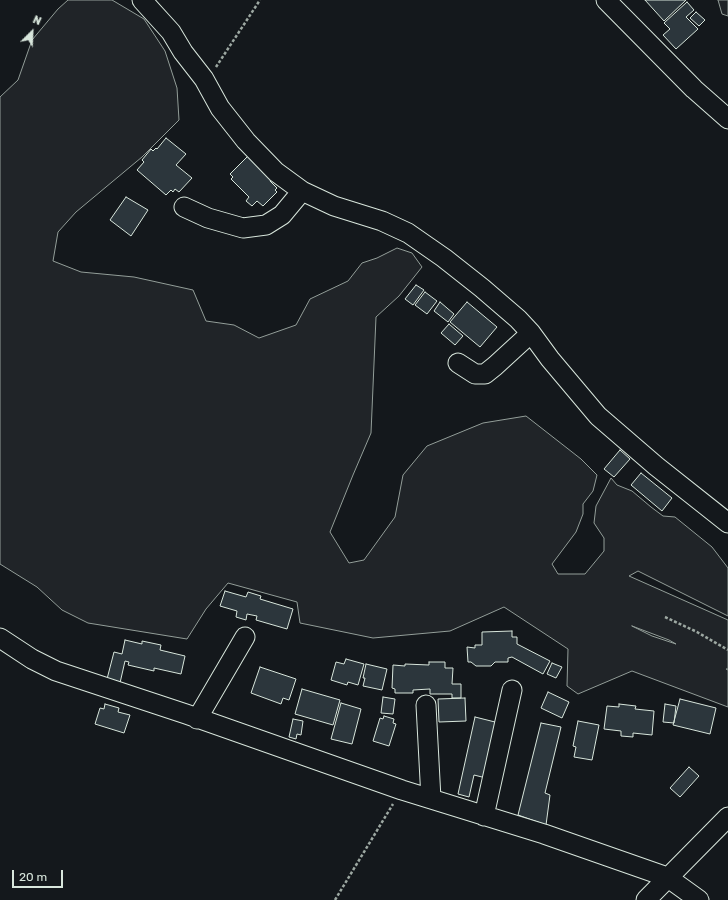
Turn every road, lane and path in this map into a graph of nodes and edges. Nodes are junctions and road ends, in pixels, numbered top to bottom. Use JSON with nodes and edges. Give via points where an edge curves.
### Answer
{"nodes":[{"id":1,"x":142,"y":0,"type":"edge"},
{"id":2,"x":260,"y":0,"type":"edge"},
{"id":3,"x":606,"y":0,"type":"edge"},
{"id":4,"x":204,"y":79,"type":"junction"},
{"id":5,"x":728,"y":119,"type":"edge"},
{"id":6,"x":302,"y":191,"type":"junction"},
{"id":7,"x":184,"y":207,"type":"dead end"},
{"id":8,"x":531,"y":332,"type":"junction"},
{"id":9,"x":458,"y":363,"type":"dead end"},
{"id":10,"x":728,"y":523,"type":"edge"},
{"id":11,"x":665,"y":616,"type":"dead end"},
{"id":12,"x":245,"y":636,"type":"dead end"},
{"id":13,"x":0,"y":638,"type":"edge"},
{"id":14,"x":728,"y":650,"type":"edge"},
{"id":15,"x":512,"y":690,"type":"dead end"},
{"id":16,"x":426,"y":705,"type":"dead end"},
{"id":17,"x":198,"y":719,"type":"junction"},
{"id":18,"x":402,"y":790,"type":"junction"},
{"id":19,"x":431,"y":799,"type":"junction"},
{"id":20,"x":484,"y":816,"type":"junction"},
{"id":21,"x":728,"y":817,"type":"edge"},
{"id":22,"x":668,"y":877,"type":"junction"},
{"id":23,"x":335,"y":900,"type":"edge"},
{"id":24,"x":646,"y":900,"type":"edge"},
{"id":25,"x":699,"y":900,"type":"edge"}],
"edges":[{"from":1,"to":4,"type":"street","via":[[171,32]]},
{"from":2,"to":4,"type":"path","via":[[219,64]]},
{"from":3,"to":5,"type":"street","via":[[694,89]]},
{"from":4,"to":6,"type":"street","via":[[220,108],[246,141],[276,172]]},
{"from":6,"to":7,"type":"street","via":[[282,215],[266,225],[243,228],[208,218]]},
{"from":6,"to":8,"type":"street","via":[[334,206],[382,221],[408,234],[482,288]]},
{"from":8,"to":9,"type":"street","via":[[485,374],[475,374]]},
{"from":8,"to":10,"type":"street","via":[[598,416]]},
{"from":11,"to":14,"type":"path"},
{"from":12,"to":17,"type":"street"},
{"from":13,"to":17,"type":"street","via":[[56,671]]},
{"from":15,"to":20,"type":"street"},
{"from":16,"to":19,"type":"street"},
{"from":17,"to":18,"type":"street"},
{"from":18,"to":19,"type":"street"},
{"from":18,"to":23,"type":"path"},
{"from":19,"to":20,"type":"street"},
{"from":20,"to":22,"type":"street"},
{"from":21,"to":22,"type":"street"},
{"from":22,"to":24,"type":"street"},
{"from":22,"to":25,"type":"street"}]}
